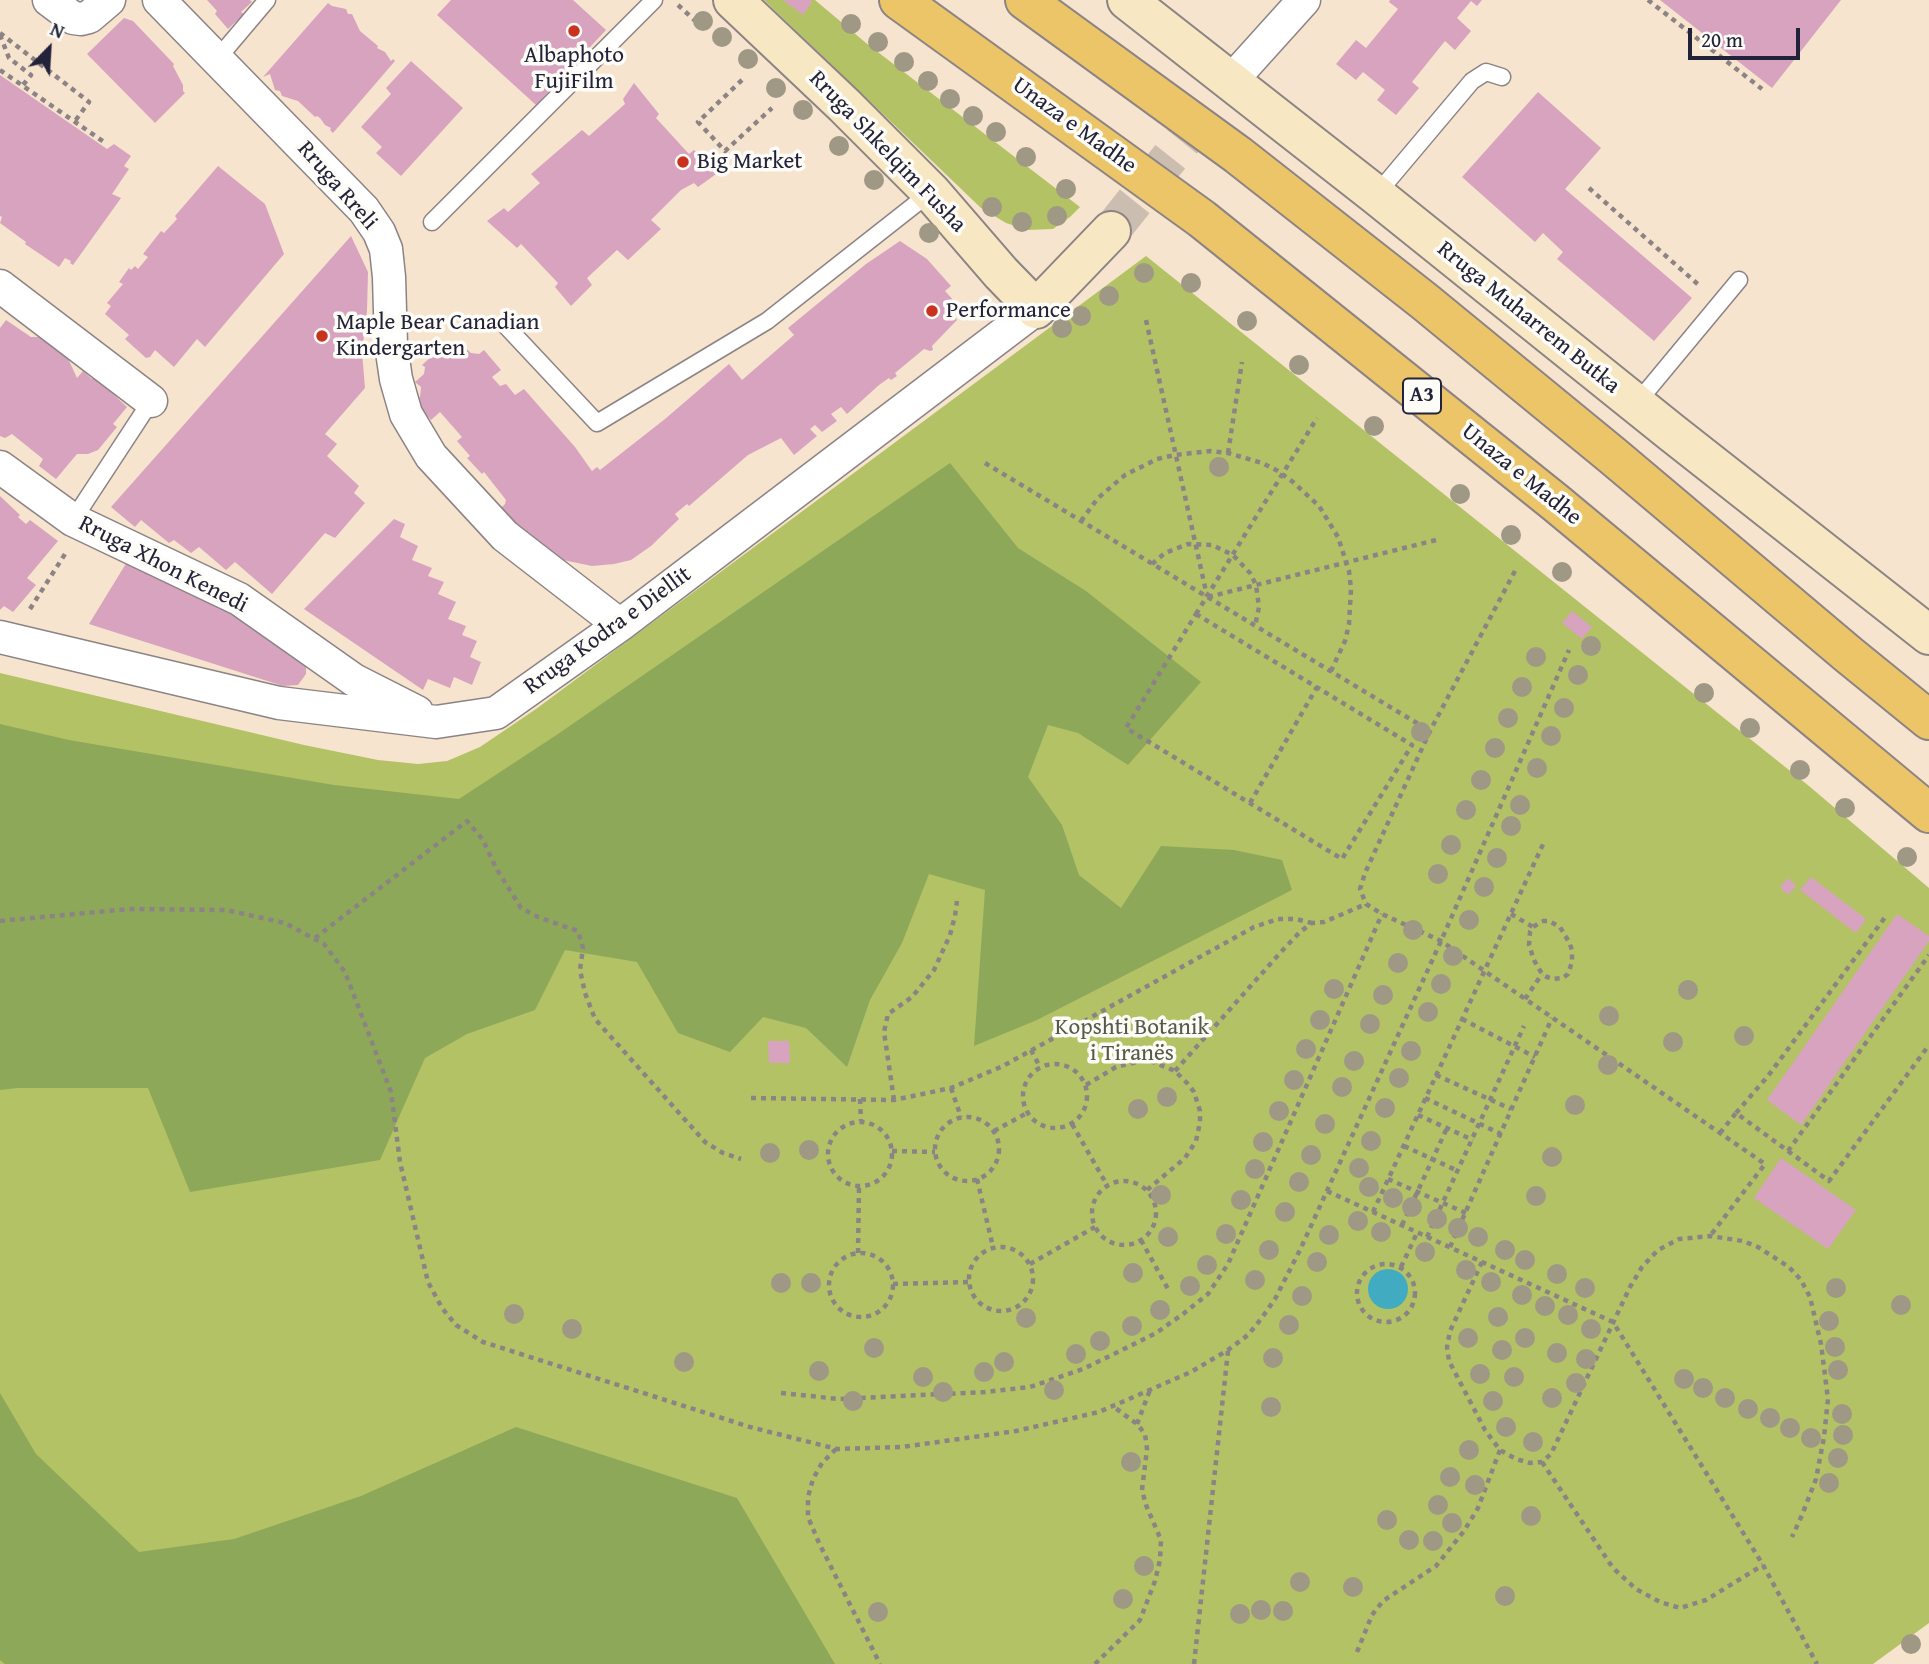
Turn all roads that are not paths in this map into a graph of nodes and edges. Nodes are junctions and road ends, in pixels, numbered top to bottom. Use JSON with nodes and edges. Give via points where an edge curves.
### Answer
{"nodes":[{"id":1,"x":49,"y":0,"type":"edge"},
{"id":2,"x":109,"y":0,"type":"edge"},
{"id":3,"x":159,"y":0,"type":"edge"},
{"id":4,"x":267,"y":0,"type":"edge"},
{"id":5,"x":654,"y":0,"type":"edge"},
{"id":6,"x":733,"y":0,"type":"edge"},
{"id":7,"x":899,"y":0,"type":"edge"},
{"id":8,"x":1025,"y":0,"type":"edge"},
{"id":9,"x":1127,"y":0,"type":"edge"},
{"id":10,"x":1304,"y":0,"type":"edge"},
{"id":11,"x":218,"y":58,"type":"junction"},
{"id":12,"x":1502,"y":77,"type":"dead end"},
{"id":13,"x":1223,"y":92,"type":"junction"},
{"id":14,"x":931,"y":192,"type":"junction"},
{"id":15,"x":1376,"y":195,"type":"junction"},
{"id":16,"x":432,"y":222,"type":"dead end"},
{"id":17,"x":1111,"y":231,"type":"tunnel mouth"},
{"id":18,"x":1739,"y":279,"type":"dead end"},
{"id":19,"x":0,"y":286,"type":"edge"},
{"id":20,"x":1036,"y":309,"type":"junction"},
{"id":21,"x":506,"y":326,"type":"dead end"},
{"id":22,"x":151,"y":401,"type":"joint"},
{"id":23,"x":1636,"y":404,"type":"junction"},
{"id":24,"x":0,"y":467,"type":"edge"},
{"id":25,"x":73,"y":520,"type":"junction"},
{"id":26,"x":620,"y":625,"type":"junction"},
{"id":27,"x":1929,"y":635,"type":"edge"},
{"id":28,"x":6,"y":639,"type":"edge"},
{"id":29,"x":1929,"y":720,"type":"edge"},
{"id":30,"x":436,"y":722,"type":"junction"},
{"id":31,"x":1929,"y":813,"type":"edge"}],
"edges":[{"from":1,"to":2,"type":"street","via":[[81,19]]},
{"from":3,"to":11,"type":"street","name":"Rruga Rreli"},
{"from":4,"to":11,"type":"lane"},
{"from":5,"to":16,"type":"lane"},
{"from":6,"to":14,"type":"main road","name":"Rruga Shkelqim Fusha"},
{"from":7,"to":31,"type":"highway","name":"Unaza e Madhe","number":"A3","via":[[1202,219],[1556,503]]},
{"from":8,"to":29,"type":"highway","via":[[1238,155],[1424,301]]},
{"from":9,"to":13,"type":"main road","name":"Rruga Muharrem Butka"},
{"from":10,"to":13,"type":"street"},
{"from":11,"to":26,"type":"street","name":"Rruga Rreli","via":[[364,210],[379,232],[386,248],[396,379],[406,414],[431,456],[505,536]]},
{"from":12,"to":15,"type":"lane","via":[[1486,72],[1472,81]]},
{"from":13,"to":15,"type":"main road","name":"Rruga Muharrem Butka"},
{"from":14,"to":20,"type":"main road","name":"Rruga Shkelqim Fusha"},
{"from":14,"to":21,"type":"lane","via":[[767,321],[597,423]]},
{"from":15,"to":23,"type":"main road","name":"Rruga Muharrem Butka"},
{"from":17,"to":20,"type":"main road","name":"Rruga Kodra e Diellit"},
{"from":18,"to":23,"type":"lane"},
{"from":19,"to":22,"type":"street"},
{"from":20,"to":26,"type":"street","name":"Rruga Kodra e Diellit"},
{"from":22,"to":25,"type":"lane"},
{"from":23,"to":27,"type":"main road","name":"Rruga Muharrem Butka"},
{"from":24,"to":25,"type":"street","name":"Rruga Xhon Kenedi"},
{"from":25,"to":30,"type":"street","name":"Rruga Xhon Kenedi","via":[[239,599],[355,680]]},
{"from":26,"to":30,"type":"street","name":"Rruga Kodra e Diellit","via":[[496,713]]},
{"from":28,"to":30,"type":"street","name":"Rruga Kodra e Diellit","via":[[279,704]]}]}
